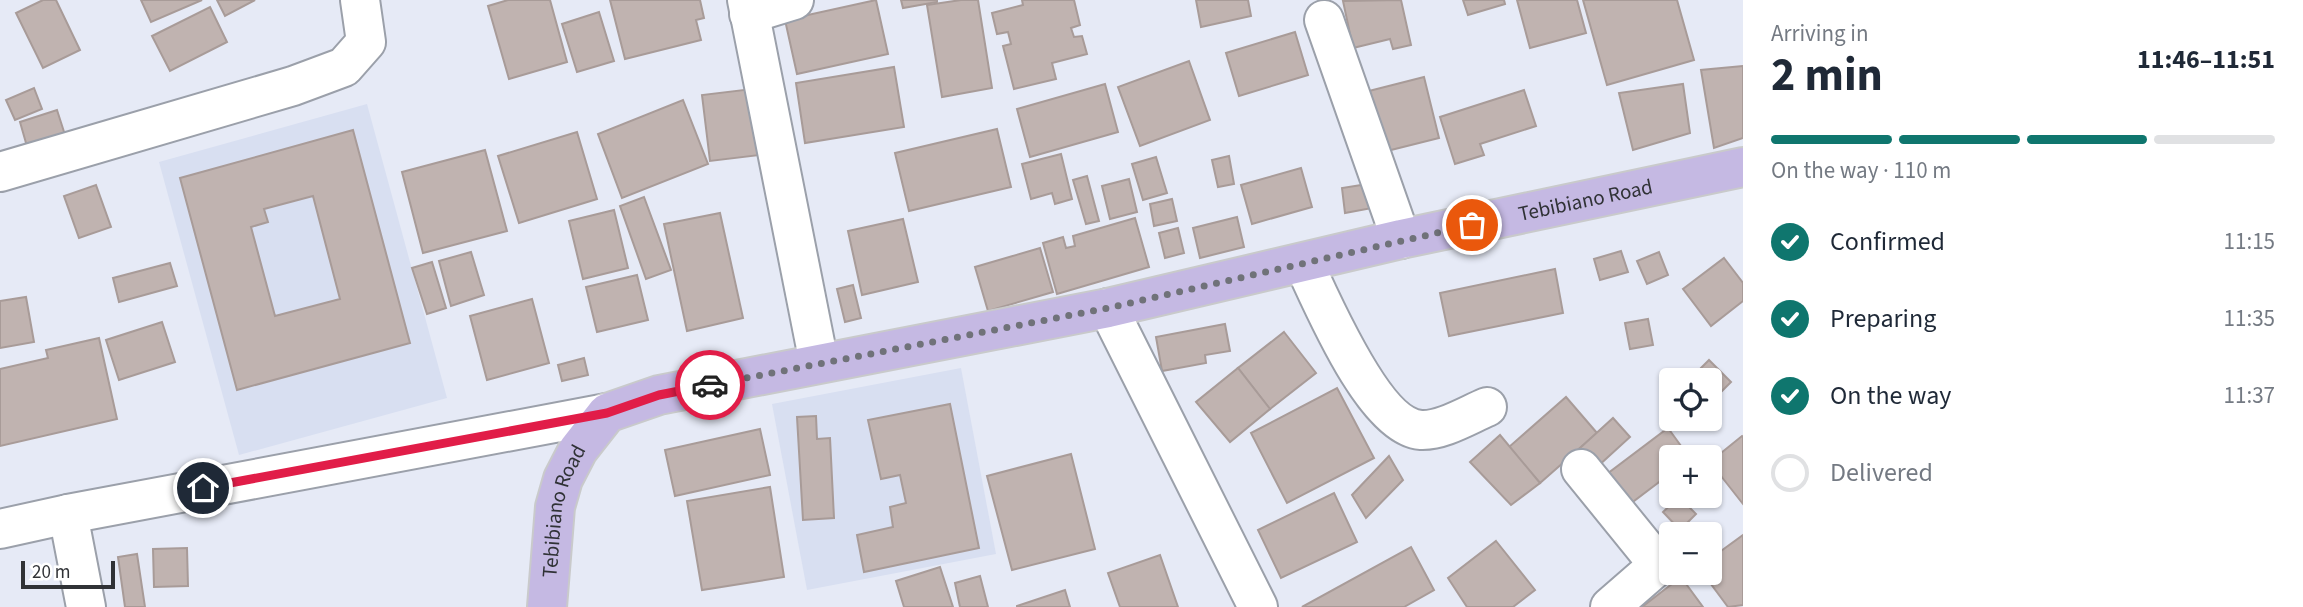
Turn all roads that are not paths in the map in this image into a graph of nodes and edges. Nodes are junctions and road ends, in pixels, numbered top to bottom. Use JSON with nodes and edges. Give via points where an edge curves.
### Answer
{"nodes":[{"id":1,"x":360,"y":0,"type":"edge"},
{"id":2,"x":794,"y":0,"type":"edge"},
{"id":3,"x":748,"y":7,"type":"edge"},
{"id":4,"x":1324,"y":20,"type":"dead end"},
{"id":5,"x":1743,"y":167,"type":"edge"},
{"id":6,"x":0,"y":172,"type":"edge"},
{"id":7,"x":1401,"y":239,"type":"junction"},
{"id":8,"x":1304,"y":264,"type":"junction"},
{"id":9,"x":1108,"y":308,"type":"junction"},
{"id":10,"x":819,"y":363,"type":"junction"},
{"id":11,"x":1487,"y":407,"type":"dead end"},
{"id":12,"x":607,"y":413,"type":"junction"},
{"id":13,"x":1581,"y":469,"type":"dead end"},
{"id":14,"x":68,"y":514,"type":"junction"},
{"id":15,"x":0,"y":529,"type":"edge"},
{"id":16,"x":86,"y":607,"type":"edge"},
{"id":17,"x":547,"y":607,"type":"edge"},
{"id":18,"x":1258,"y":607,"type":"edge"},
{"id":19,"x":1610,"y":607,"type":"edge"}],
"edges":[{"from":1,"to":6,"type":"street","via":[[366,42],[344,67]]},
{"from":2,"to":3,"type":"street"},
{"from":3,"to":10,"type":"street"},
{"from":4,"to":7,"type":"street"},
{"from":5,"to":7,"type":"main road","name":"Tebibiano Road"},
{"from":7,"to":8,"type":"main road","name":"Tebibiano Road"},
{"from":8,"to":9,"type":"main road","name":"Tebibiano Road"},
{"from":8,"to":11,"type":"street","via":[[1353,364],[1384,408],[1418,430],[1434,429]]},
{"from":9,"to":10,"type":"main road","name":"Tebibiano Road"},
{"from":9,"to":18,"type":"street"},
{"from":10,"to":12,"type":"main road","name":"Tebibiano Road","via":[[659,395]]},
{"from":12,"to":14,"type":"street"},
{"from":12,"to":17,"type":"main road","name":"Tebibiano Road","via":[[578,450],[563,479],[555,507]]},
{"from":13,"to":19,"type":"street","via":[[1656,567]]},
{"from":14,"to":15,"type":"street"},
{"from":14,"to":16,"type":"street"}]}
